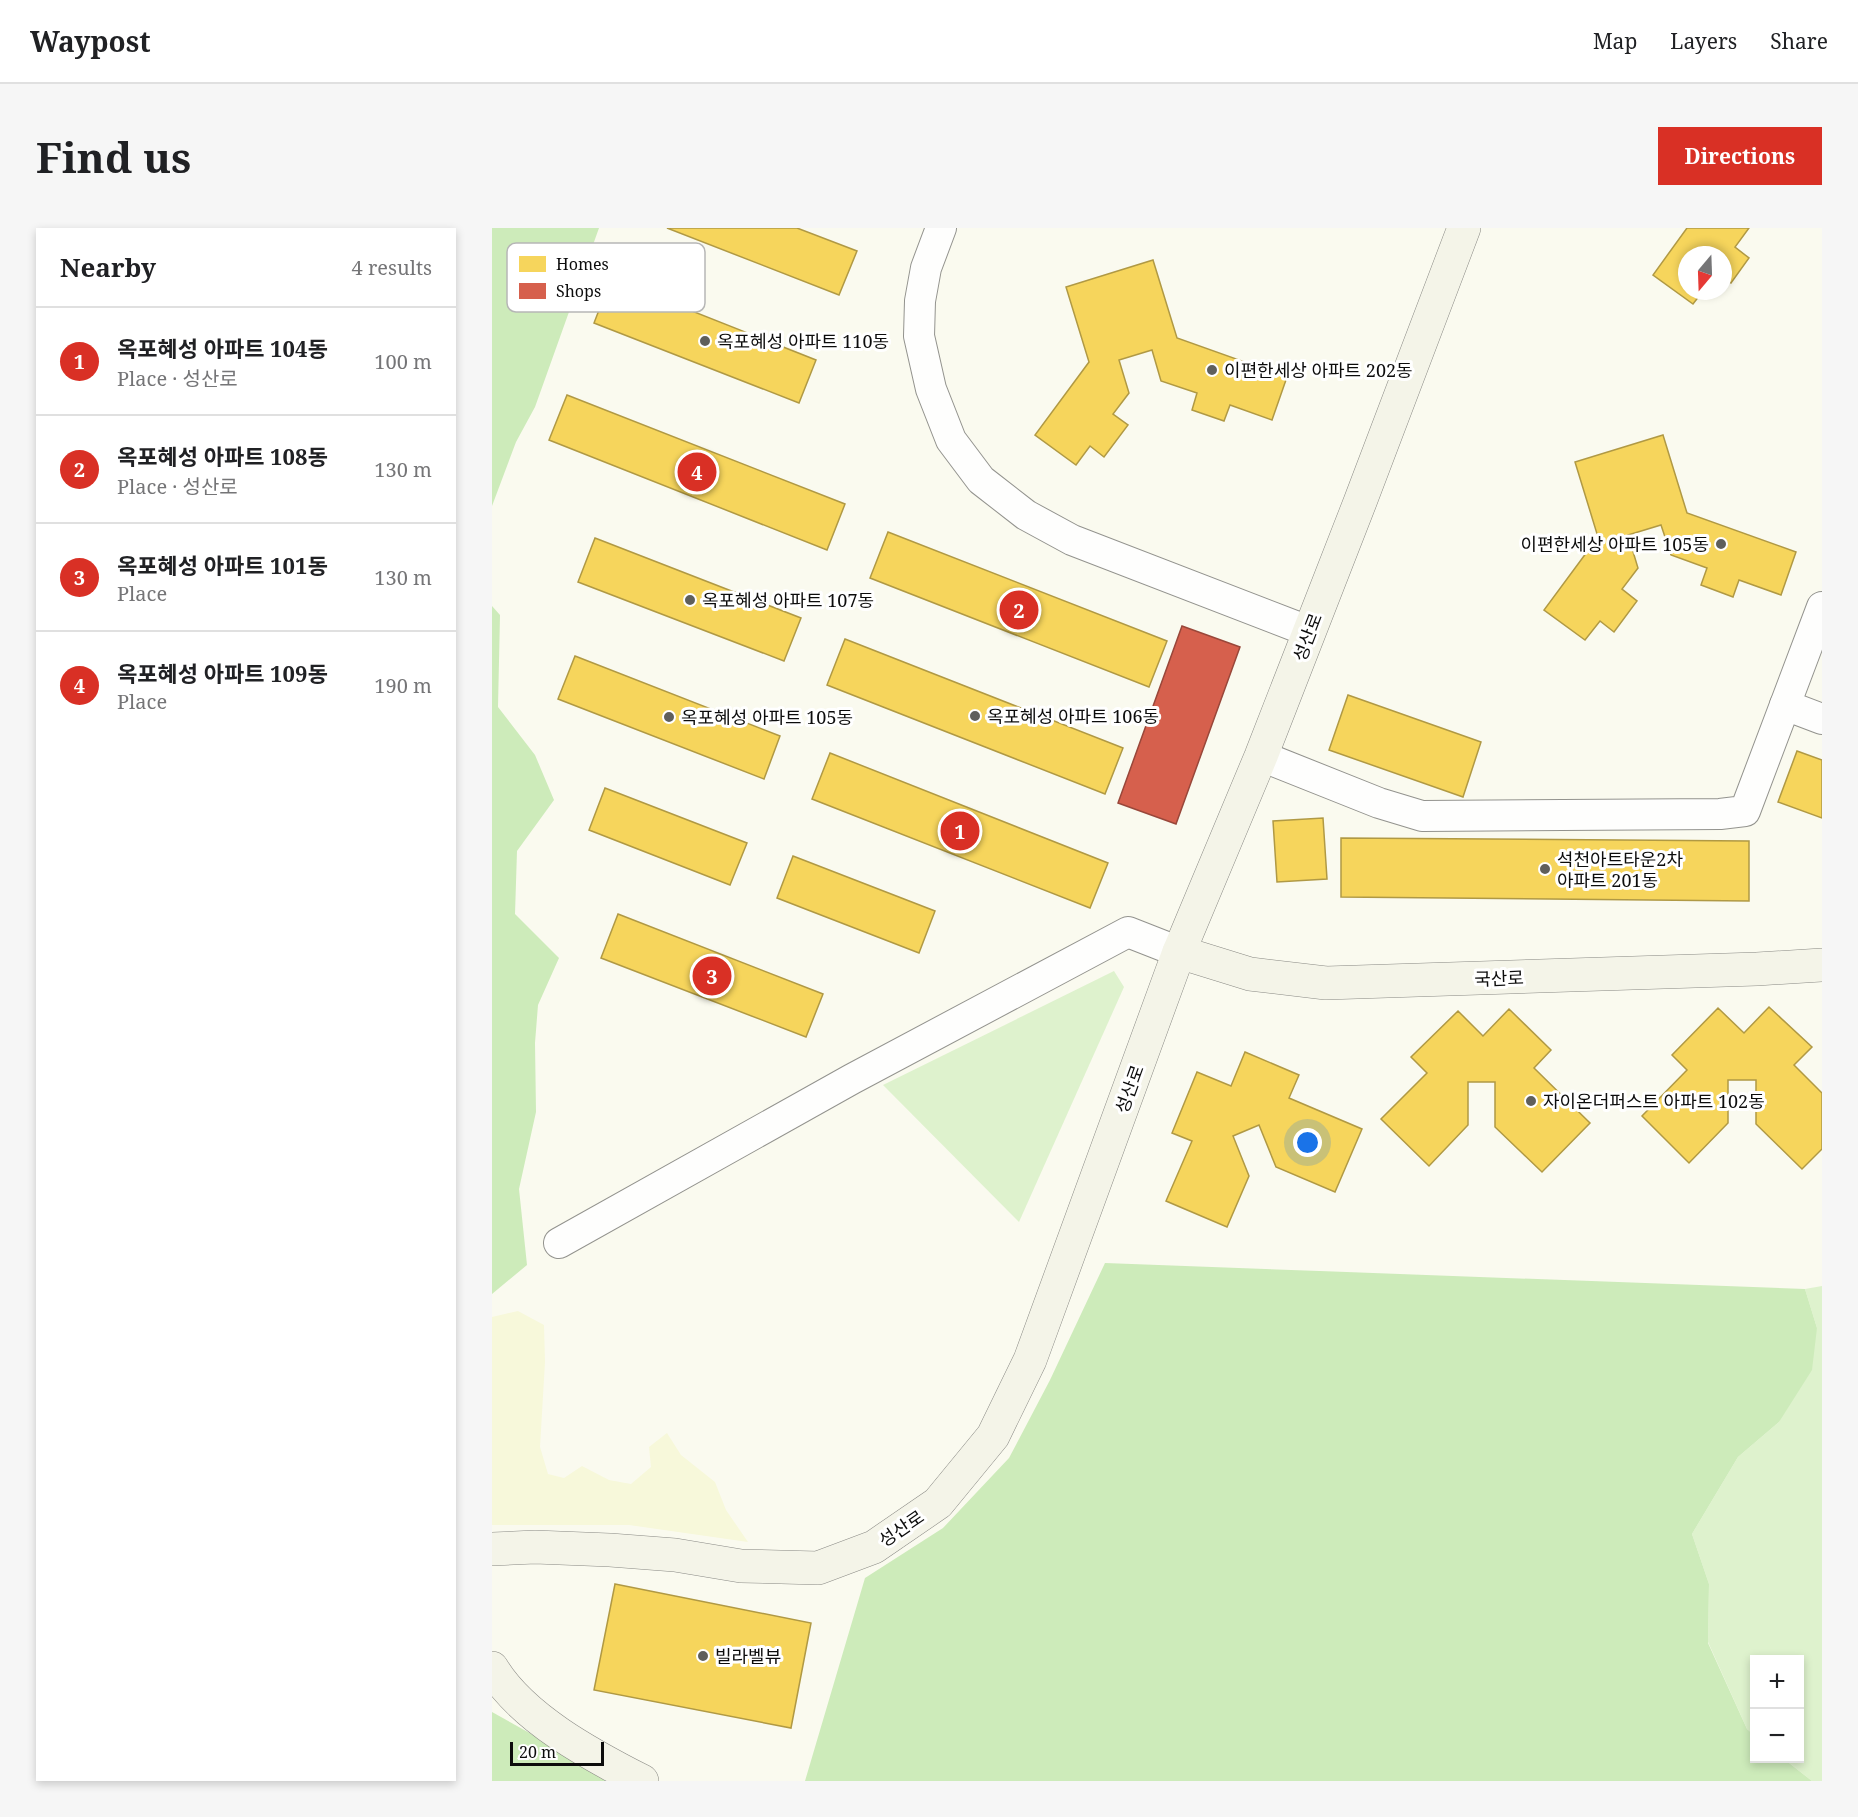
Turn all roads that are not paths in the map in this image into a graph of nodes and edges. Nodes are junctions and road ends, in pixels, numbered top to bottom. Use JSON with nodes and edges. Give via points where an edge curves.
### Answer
{"nodes":[{"id":1,"x":941,"y":228,"type":"edge"},
{"id":2,"x":1464,"y":228,"type":"edge"},
{"id":3,"x":1822,"y":607,"type":"edge"},
{"id":4,"x":1308,"y":631,"type":"junction"},
{"id":5,"x":1785,"y":705,"type":"junction"},
{"id":6,"x":1822,"y":719,"type":"edge"},
{"id":7,"x":1261,"y":756,"type":"junction"},
{"id":8,"x":1179,"y":952,"type":"junction"},
{"id":9,"x":1822,"y":965,"type":"edge"},
{"id":10,"x":559,"y":1243,"type":"dead end"},
{"id":11,"x":492,"y":1549,"type":"edge"},
{"id":12,"x":492,"y":1668,"type":"edge"},
{"id":13,"x":642,"y":1781,"type":"edge"}],
"edges":[{"from":1,"to":4,"type":"street","via":[[926,268],[919,336],[931,389],[951,440],[981,480],[1026,515],[1072,540]]},
{"from":2,"to":4,"type":"street","name":"성산로"},
{"from":3,"to":5,"type":"street"},
{"from":4,"to":7,"type":"street","name":"성산로"},
{"from":5,"to":6,"type":"street"},
{"from":5,"to":7,"type":"street","via":[[1745,811],[1720,814],[1422,816]]},
{"from":7,"to":8,"type":"street","name":"성산로"},
{"from":8,"to":9,"type":"street","name":"국산로","via":[[1250,974],[1326,983]]},
{"from":8,"to":10,"type":"street","via":[[1128,932],[842,1084]]},
{"from":8,"to":11,"type":"street","name":"성산로","via":[[1030,1360],[993,1436],[938,1503],[874,1547],[818,1568],[741,1566],[610,1550]]},
{"from":12,"to":13,"type":"street","via":[[534,1714],[579,1747]]}]}
